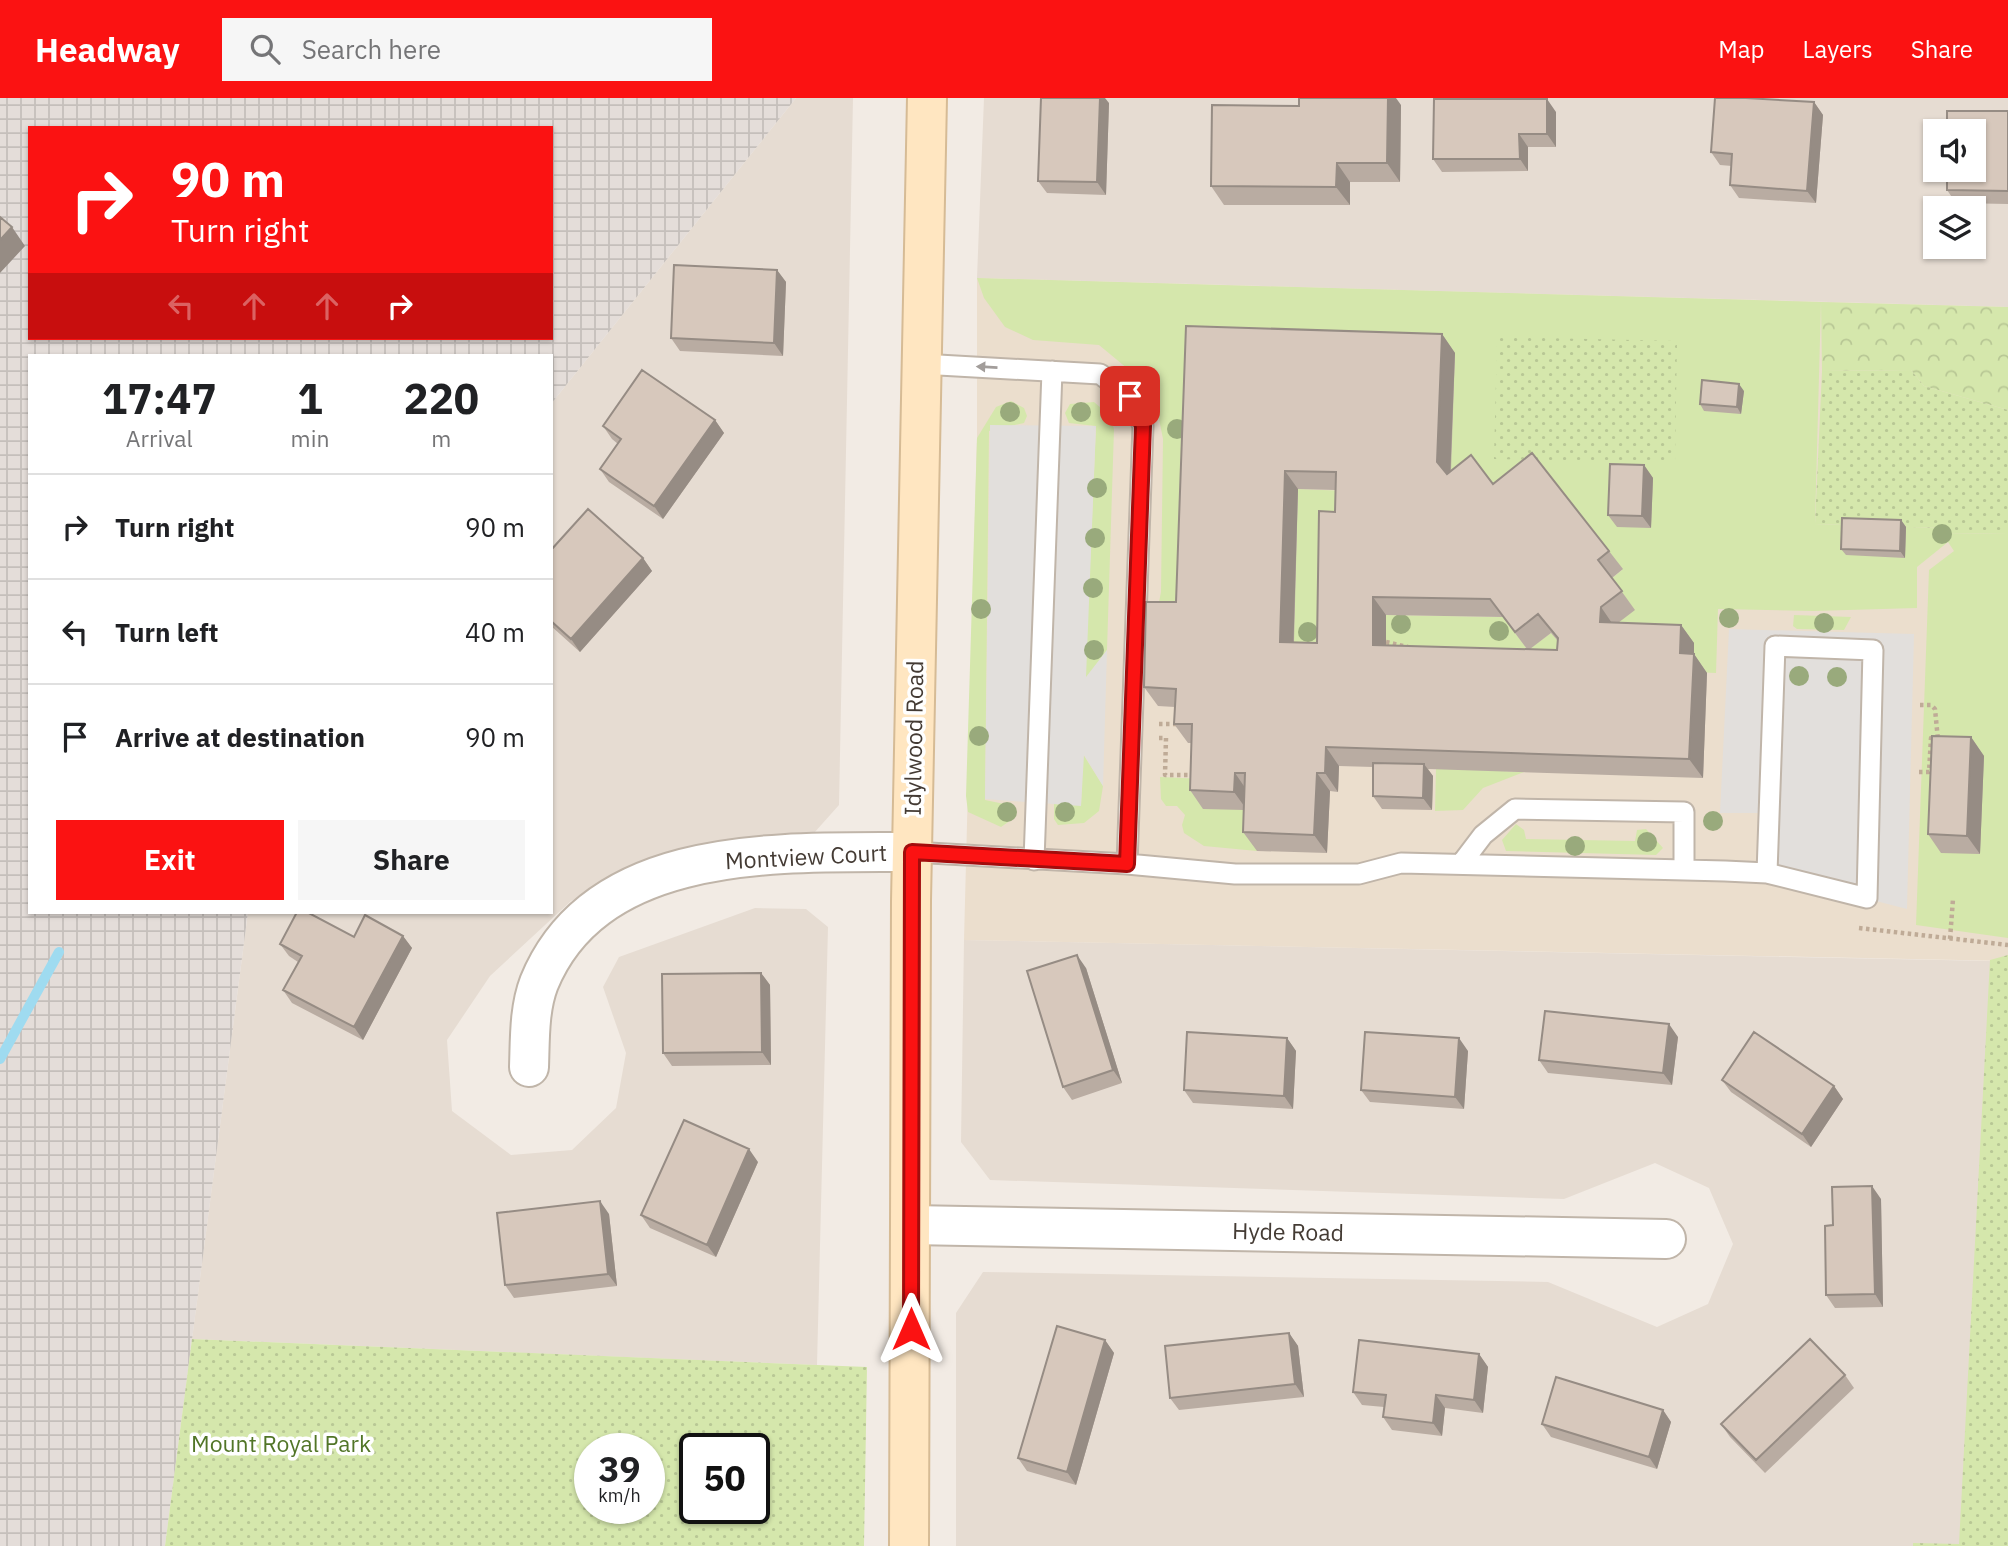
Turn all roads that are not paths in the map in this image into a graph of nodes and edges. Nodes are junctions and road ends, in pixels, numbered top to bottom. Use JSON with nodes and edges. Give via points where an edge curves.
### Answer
{"nodes":[{"id":1,"x":927,"y":98,"type":"edge"},
{"id":2,"x":921,"y":364,"type":"junction"},
{"id":3,"x":1052,"y":371,"type":"junction"},
{"id":4,"x":912,"y":852,"type":"junction"},
{"id":5,"x":1034,"y":860,"type":"junction"},
{"id":6,"x":1127,"y":864,"type":"junction"},
{"id":7,"x":1461,"y":864,"type":"junction"},
{"id":8,"x":1684,"y":869,"type":"junction"},
{"id":9,"x":1767,"y":873,"type":"junction"},
{"id":10,"x":529,"y":1067,"type":"dead end"},
{"id":11,"x":911,"y":1224,"type":"junction"},
{"id":12,"x":1666,"y":1239,"type":"dead end"},
{"id":13,"x":909,"y":1546,"type":"edge"}],
"edges":[{"from":1,"to":2,"type":"main road","name":"Idylwood Road"},
{"from":3,"to":2,"type":"lane","one_way":true},
{"from":2,"to":4,"type":"main road","name":"Idylwood Road"},
{"from":3,"to":5,"type":"lane"},
{"from":3,"to":6,"type":"lane","via":[[1100,374],[1130,396],[1143,426]]},
{"from":4,"to":5,"type":"lane"},
{"from":4,"to":10,"type":"street","name":"Montview Court","via":[[797,853],[707,862],[651,879],[608,901],[555,950],[538,985]]},
{"from":4,"to":11,"type":"main road","name":"Idylwood Road"},
{"from":5,"to":6,"type":"lane"},
{"from":6,"to":7,"type":"lane","via":[[1236,874],[1359,874],[1401,863]]},
{"from":7,"to":8,"type":"lane"},
{"from":7,"to":8,"type":"lane","via":[[1483,835],[1515,809],[1684,812]]},
{"from":8,"to":9,"type":"lane"},
{"from":9,"to":9,"type":"lane","via":[[1867,898],[1873,650],[1775,646]]},
{"from":11,"to":12,"type":"street","name":"Hyde Road"},
{"from":11,"to":13,"type":"main road","name":"Idylwood Road"}]}
